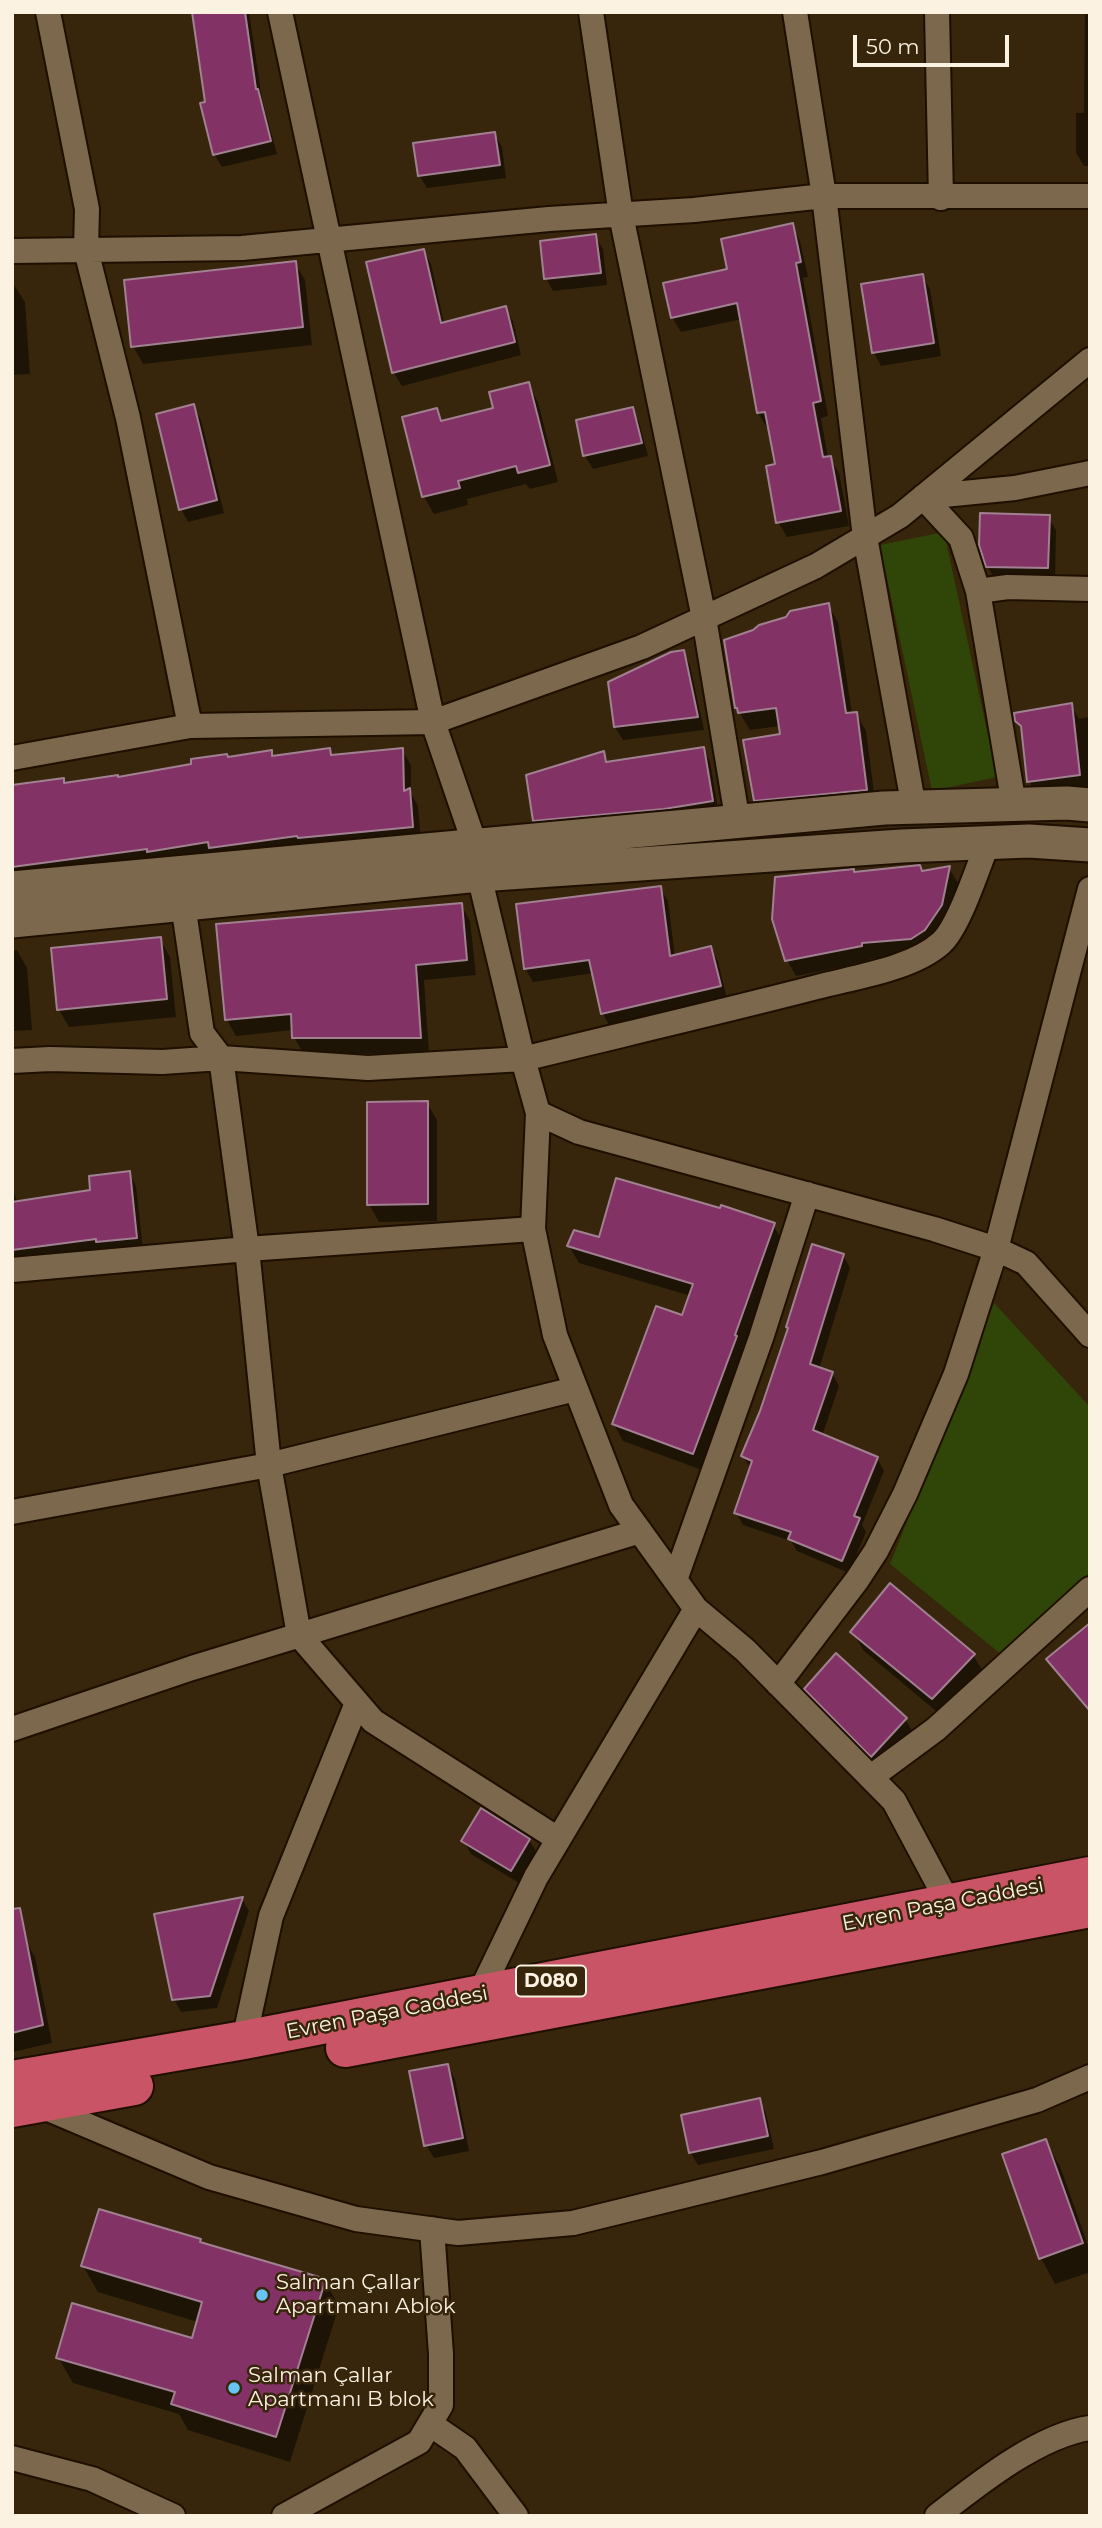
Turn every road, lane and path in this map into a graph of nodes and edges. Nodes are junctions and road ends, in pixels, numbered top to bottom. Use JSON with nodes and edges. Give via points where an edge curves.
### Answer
{"nodes":[{"id":1,"x":48,"y":12,"type":"edge"},
{"id":2,"x":280,"y":12,"type":"edge"},
{"id":3,"x":591,"y":12,"type":"edge"},
{"id":4,"x":795,"y":12,"type":"edge"},
{"id":5,"x":937,"y":12,"type":"edge"},
{"id":6,"x":824,"y":196,"type":"junction"},
{"id":7,"x":1090,"y":196,"type":"edge"},
{"id":8,"x":941,"y":198,"type":"junction"},
{"id":9,"x":621,"y":215,"type":"junction"},
{"id":10,"x":327,"y":240,"type":"junction"},
{"id":11,"x":86,"y":250,"type":"junction"},
{"id":12,"x":12,"y":251,"type":"edge"},
{"id":13,"x":1090,"y":360,"type":"edge"},
{"id":14,"x":1090,"y":473,"type":"edge"},
{"id":15,"x":923,"y":497,"type":"junction"},
{"id":16,"x":865,"y":537,"type":"junction"},
{"id":17,"x":1090,"y":589,"type":"edge"},
{"id":18,"x":978,"y":591,"type":"junction"},
{"id":19,"x":704,"y":618,"type":"junction"},
{"id":20,"x":433,"y":722,"type":"junction"},
{"id":21,"x":190,"y":726,"type":"junction"},
{"id":22,"x":12,"y":758,"type":"edge"},
{"id":23,"x":1014,"y":805,"type":"junction"},
{"id":24,"x":1090,"y":805,"type":"edge"},
{"id":25,"x":914,"y":808,"type":"junction"},
{"id":26,"x":738,"y":823,"type":"junction"},
{"id":27,"x":988,"y":842,"type":"junction"},
{"id":28,"x":1090,"y":845,"type":"edge"},
{"id":29,"x":477,"y":860,"type":"junction"},
{"id":30,"x":12,"y":888,"type":"edge"},
{"id":31,"x":1090,"y":889,"type":"edge"},
{"id":32,"x":183,"y":904,"type":"junction"},
{"id":33,"x":12,"y":921,"type":"edge"},
{"id":34,"x":221,"y":1058,"type":"junction"},
{"id":35,"x":523,"y":1059,"type":"junction"},
{"id":36,"x":12,"y":1060,"type":"edge"},
{"id":37,"x":538,"y":1112,"type":"junction"},
{"id":38,"x":807,"y":1194,"type":"junction"},
{"id":39,"x":533,"y":1229,"type":"junction"},
{"id":40,"x":247,"y":1249,"type":"junction"},
{"id":41,"x":996,"y":1250,"type":"junction"},
{"id":42,"x":12,"y":1270,"type":"edge"},
{"id":43,"x":1090,"y":1335,"type":"edge"},
{"id":44,"x":575,"y":1389,"type":"junction"},
{"id":45,"x":269,"y":1465,"type":"junction"},
{"id":46,"x":12,"y":1512,"type":"edge"},
{"id":47,"x":640,"y":1531,"type":"junction"},
{"id":48,"x":675,"y":1580,"type":"junction"},
{"id":49,"x":1090,"y":1589,"type":"edge"},
{"id":50,"x":696,"y":1609,"type":"junction"},
{"id":51,"x":299,"y":1635,"type":"junction"},
{"id":52,"x":778,"y":1684,"type":"junction"},
{"id":53,"x":357,"y":1703,"type":"junction"},
{"id":54,"x":12,"y":1729,"type":"edge"},
{"id":55,"x":871,"y":1777,"type":"junction"},
{"id":56,"x":558,"y":1839,"type":"junction"},
{"id":57,"x":1090,"y":1876,"type":"edge"},
{"id":58,"x":948,"y":1904,"type":"junction"},
{"id":59,"x":1090,"y":1908,"type":"edge"},
{"id":60,"x":479,"y":1995,"type":"junction"},
{"id":61,"x":244,"y":2040,"type":"junction"},
{"id":62,"x":1090,"y":2077,"type":"edge"},
{"id":63,"x":20,"y":2097,"type":"edge"},
{"id":64,"x":432,"y":2229,"type":"junction"},
{"id":65,"x":430,"y":2424,"type":"junction"},
{"id":66,"x":1090,"y":2428,"type":"edge"},
{"id":67,"x":12,"y":2458,"type":"edge"},
{"id":68,"x":173,"y":2516,"type":"edge"},
{"id":69,"x":284,"y":2516,"type":"edge"},
{"id":70,"x":516,"y":2516,"type":"edge"},
{"id":71,"x":937,"y":2516,"type":"edge"}],
"edges":[{"from":1,"to":11,"type":"street","via":[[87,209]]},
{"from":2,"to":10,"type":"street"},
{"from":3,"to":9,"type":"street"},
{"from":4,"to":6,"type":"street"},
{"from":5,"to":8,"type":"street"},
{"from":6,"to":8,"type":"street"},
{"from":6,"to":9,"type":"street"},
{"from":6,"to":16,"type":"street"},
{"from":7,"to":8,"type":"street"},
{"from":9,"to":10,"type":"street"},
{"from":9,"to":19,"type":"street"},
{"from":10,"to":11,"type":"street","via":[[242,248]]},
{"from":10,"to":20,"type":"street"},
{"from":11,"to":12,"type":"street"},
{"from":11,"to":21,"type":"street","via":[[128,418]]},
{"from":13,"to":15,"type":"street"},
{"from":14,"to":15,"type":"street","via":[[1015,488]]},
{"from":15,"to":16,"type":"street"},
{"from":15,"to":18,"type":"street","via":[[961,538]]},
{"from":16,"to":19,"type":"street","via":[[816,566]]},
{"from":16,"to":25,"type":"street"},
{"from":17,"to":18,"type":"street"},
{"from":18,"to":23,"type":"street"},
{"from":19,"to":20,"type":"street","via":[[642,647]]},
{"from":19,"to":26,"type":"street"},
{"from":20,"to":21,"type":"street"},
{"from":20,"to":29,"type":"street"},
{"from":21,"to":22,"type":"street"},
{"from":23,"to":24,"type":"street"},
{"from":23,"to":25,"type":"street"},
{"from":25,"to":26,"type":"street"},
{"from":26,"to":29,"type":"street"},
{"from":27,"to":28,"type":"street"},
{"from":27,"to":29,"type":"street"},
{"from":27,"to":35,"type":"street","via":[[959,913],[944,940],[927,955],[771,999]]},
{"from":29,"to":30,"type":"street"},
{"from":29,"to":32,"type":"street"},
{"from":29,"to":35,"type":"street"},
{"from":31,"to":41,"type":"street"},
{"from":32,"to":33,"type":"street"},
{"from":32,"to":34,"type":"street","via":[[202,1033]]},
{"from":34,"to":35,"type":"street","via":[[368,1068]]},
{"from":34,"to":36,"type":"street"},
{"from":34,"to":40,"type":"street"},
{"from":35,"to":37,"type":"street"},
{"from":37,"to":38,"type":"street","via":[[579,1132]]},
{"from":37,"to":39,"type":"street"},
{"from":38,"to":41,"type":"street"},
{"from":38,"to":48,"type":"street"},
{"from":39,"to":40,"type":"street"},
{"from":39,"to":44,"type":"street","via":[[555,1335]]},
{"from":40,"to":42,"type":"street"},
{"from":40,"to":45,"type":"street"},
{"from":41,"to":43,"type":"street","via":[[1026,1263]]},
{"from":41,"to":52,"type":"street","via":[[956,1374],[891,1523],[858,1580]]},
{"from":44,"to":45,"type":"street"},
{"from":44,"to":47,"type":"street","via":[[621,1505]]},
{"from":45,"to":46,"type":"street"},
{"from":45,"to":51,"type":"street"},
{"from":47,"to":48,"type":"street"},
{"from":47,"to":51,"type":"street"},
{"from":48,"to":50,"type":"street"},
{"from":49,"to":55,"type":"street","via":[[936,1729]]},
{"from":50,"to":52,"type":"street"},
{"from":50,"to":56,"type":"street"},
{"from":51,"to":53,"type":"street"},
{"from":51,"to":54,"type":"street"},
{"from":52,"to":55,"type":"street"},
{"from":53,"to":56,"type":"street","via":[[373,1721]]},
{"from":53,"to":61,"type":"street","via":[[271,1916]]},
{"from":55,"to":58,"type":"street","via":[[894,1801]]},
{"from":56,"to":60,"type":"street"},
{"from":57,"to":58,"type":"highway","name":"Evren Paşa Caddesi","number":"D080"},
{"from":58,"to":60,"type":"highway","name":"Evren Paşa Caddesi","number":"D080"},
{"from":59,"to":63,"type":"highway","name":"Evren Paşa Caddesi","number":"D080","via":[[520,2016]]},
{"from":60,"to":61,"type":"highway","name":"Evren Paşa Caddesi","number":"D080"},
{"from":61,"to":63,"type":"highway","name":"Evren Paşa Caddesi","number":"D080"},
{"from":62,"to":64,"type":"street","via":[[1037,2099],[822,2162],[573,2223],[458,2233]]},
{"from":63,"to":64,"type":"street","via":[[209,2177],[356,2219]]},
{"from":64,"to":65,"type":"street","via":[[442,2354],[441,2405]]},
{"from":65,"to":69,"type":"street","via":[[419,2442]]},
{"from":65,"to":70,"type":"street","via":[[465,2448]]},
{"from":66,"to":71,"type":"street","via":[[1069,2431],[993,2473]]},
{"from":67,"to":68,"type":"street","via":[[92,2479]]}]}
